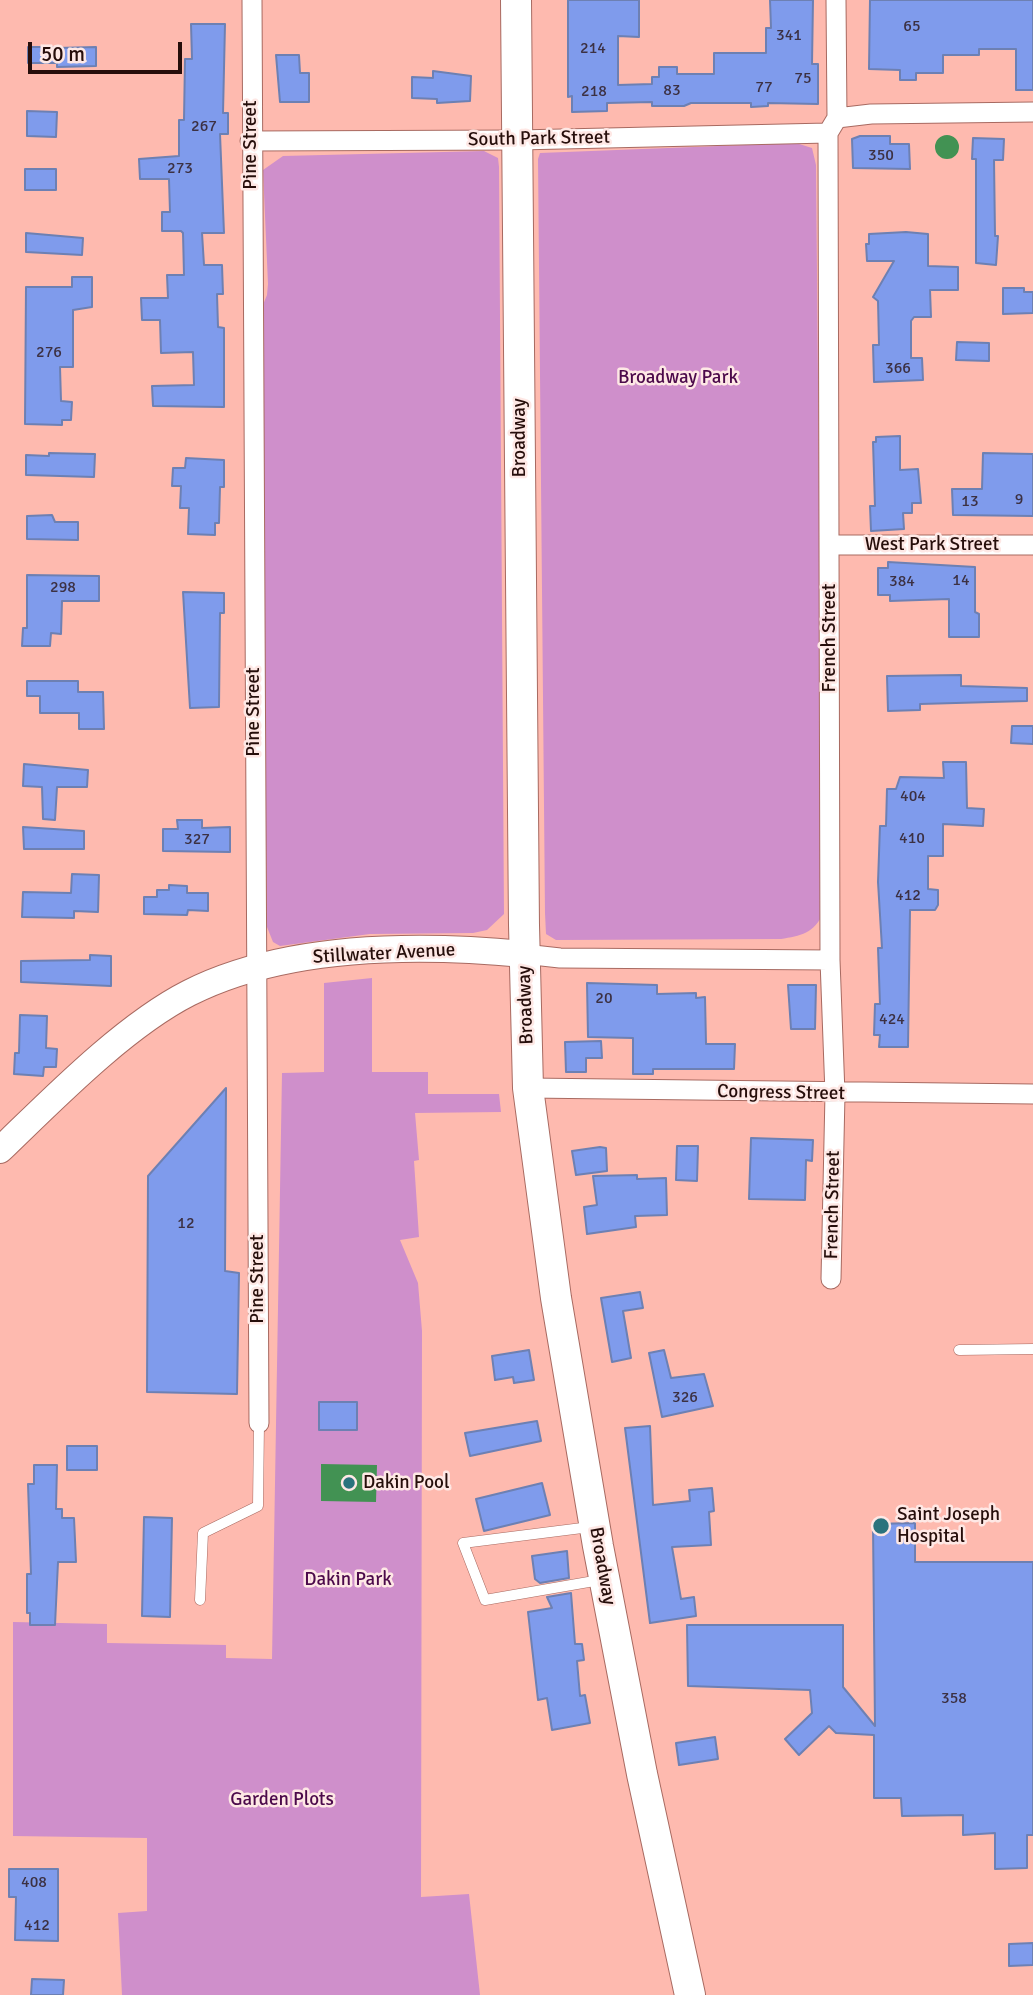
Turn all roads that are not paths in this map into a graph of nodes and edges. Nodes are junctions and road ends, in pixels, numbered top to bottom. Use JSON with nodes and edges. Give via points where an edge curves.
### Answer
{"nodes":[{"id":1,"x":252,"y":0,"type":"edge"},
{"id":2,"x":516,"y":0,"type":"edge"},
{"id":3,"x":836,"y":0,"type":"edge"},
{"id":4,"x":1033,"y":112,"type":"edge"},
{"id":5,"x":833,"y":125,"type":"junction"},
{"id":6,"x":518,"y":140,"type":"junction"},
{"id":7,"x":250,"y":141,"type":"junction"},
{"id":8,"x":830,"y":545,"type":"junction"},
{"id":9,"x":1033,"y":545,"type":"edge"},
{"id":10,"x":524,"y":954,"type":"junction"},
{"id":11,"x":830,"y":960,"type":"junction"},
{"id":12,"x":256,"y":968,"type":"junction"},
{"id":13,"x":528,"y":1088,"type":"junction"},
{"id":14,"x":835,"y":1094,"type":"junction"},
{"id":15,"x":1033,"y":1094,"type":"edge"},
{"id":16,"x":0,"y":1150,"type":"edge"},
{"id":17,"x":831,"y":1279,"type":"dead end"},
{"id":18,"x":1033,"y":1349,"type":"edge"},
{"id":19,"x":959,"y":1350,"type":"dead end"},
{"id":20,"x":259,"y":1423,"type":"joint"},
{"id":21,"x":595,"y":1526,"type":"junction"},
{"id":22,"x":604,"y":1580,"type":"junction"},
{"id":23,"x":200,"y":1600,"type":"dead end"},
{"id":24,"x":690,"y":1995,"type":"edge"}],
"edges":[{"from":1,"to":7,"type":"street","name":"Pine Street"},
{"from":2,"to":6,"type":"main road","name":"Broadway"},
{"from":3,"to":5,"type":"street","name":"French Street"},
{"from":4,"to":5,"type":"street","name":"South Park Street","via":[[871,114]]},
{"from":5,"to":6,"type":"street","name":"South Park Street"},
{"from":5,"to":8,"type":"street","name":"French Street"},
{"from":6,"to":7,"type":"street","name":"South Park Street"},
{"from":6,"to":10,"type":"main road","name":"Broadway"},
{"from":7,"to":12,"type":"street","name":"Pine Street"},
{"from":8,"to":9,"type":"street","name":"West Park Street"},
{"from":8,"to":11,"type":"street","name":"French Street"},
{"from":10,"to":11,"type":"street","name":"Stillwater Avenue"},
{"from":10,"to":12,"type":"main road","name":"Stillwater Avenue","via":[[472,949],[331,953]]},
{"from":10,"to":13,"type":"main road","name":"Broadway"},
{"from":11,"to":14,"type":"street","name":"French Street"},
{"from":12,"to":16,"type":"main road","name":"Stillwater Avenue","via":[[188,993],[155,1014]]},
{"from":12,"to":20,"type":"street","name":"Pine Street"},
{"from":13,"to":14,"type":"street","name":"Congress Street"},
{"from":13,"to":21,"type":"main road","name":"Broadway","via":[[556,1298]]},
{"from":14,"to":15,"type":"street","name":"Congress Street"},
{"from":14,"to":17,"type":"street","name":"French Street"},
{"from":18,"to":19,"type":"lane"},
{"from":20,"to":23,"type":"lane","via":[[258,1506],[202,1533]]},
{"from":21,"to":22,"type":"main road","name":"Broadway"},
{"from":21,"to":22,"type":"lane","via":[[463,1543],[485,1600]]},
{"from":22,"to":24,"type":"main road","name":"Broadway"}]}
